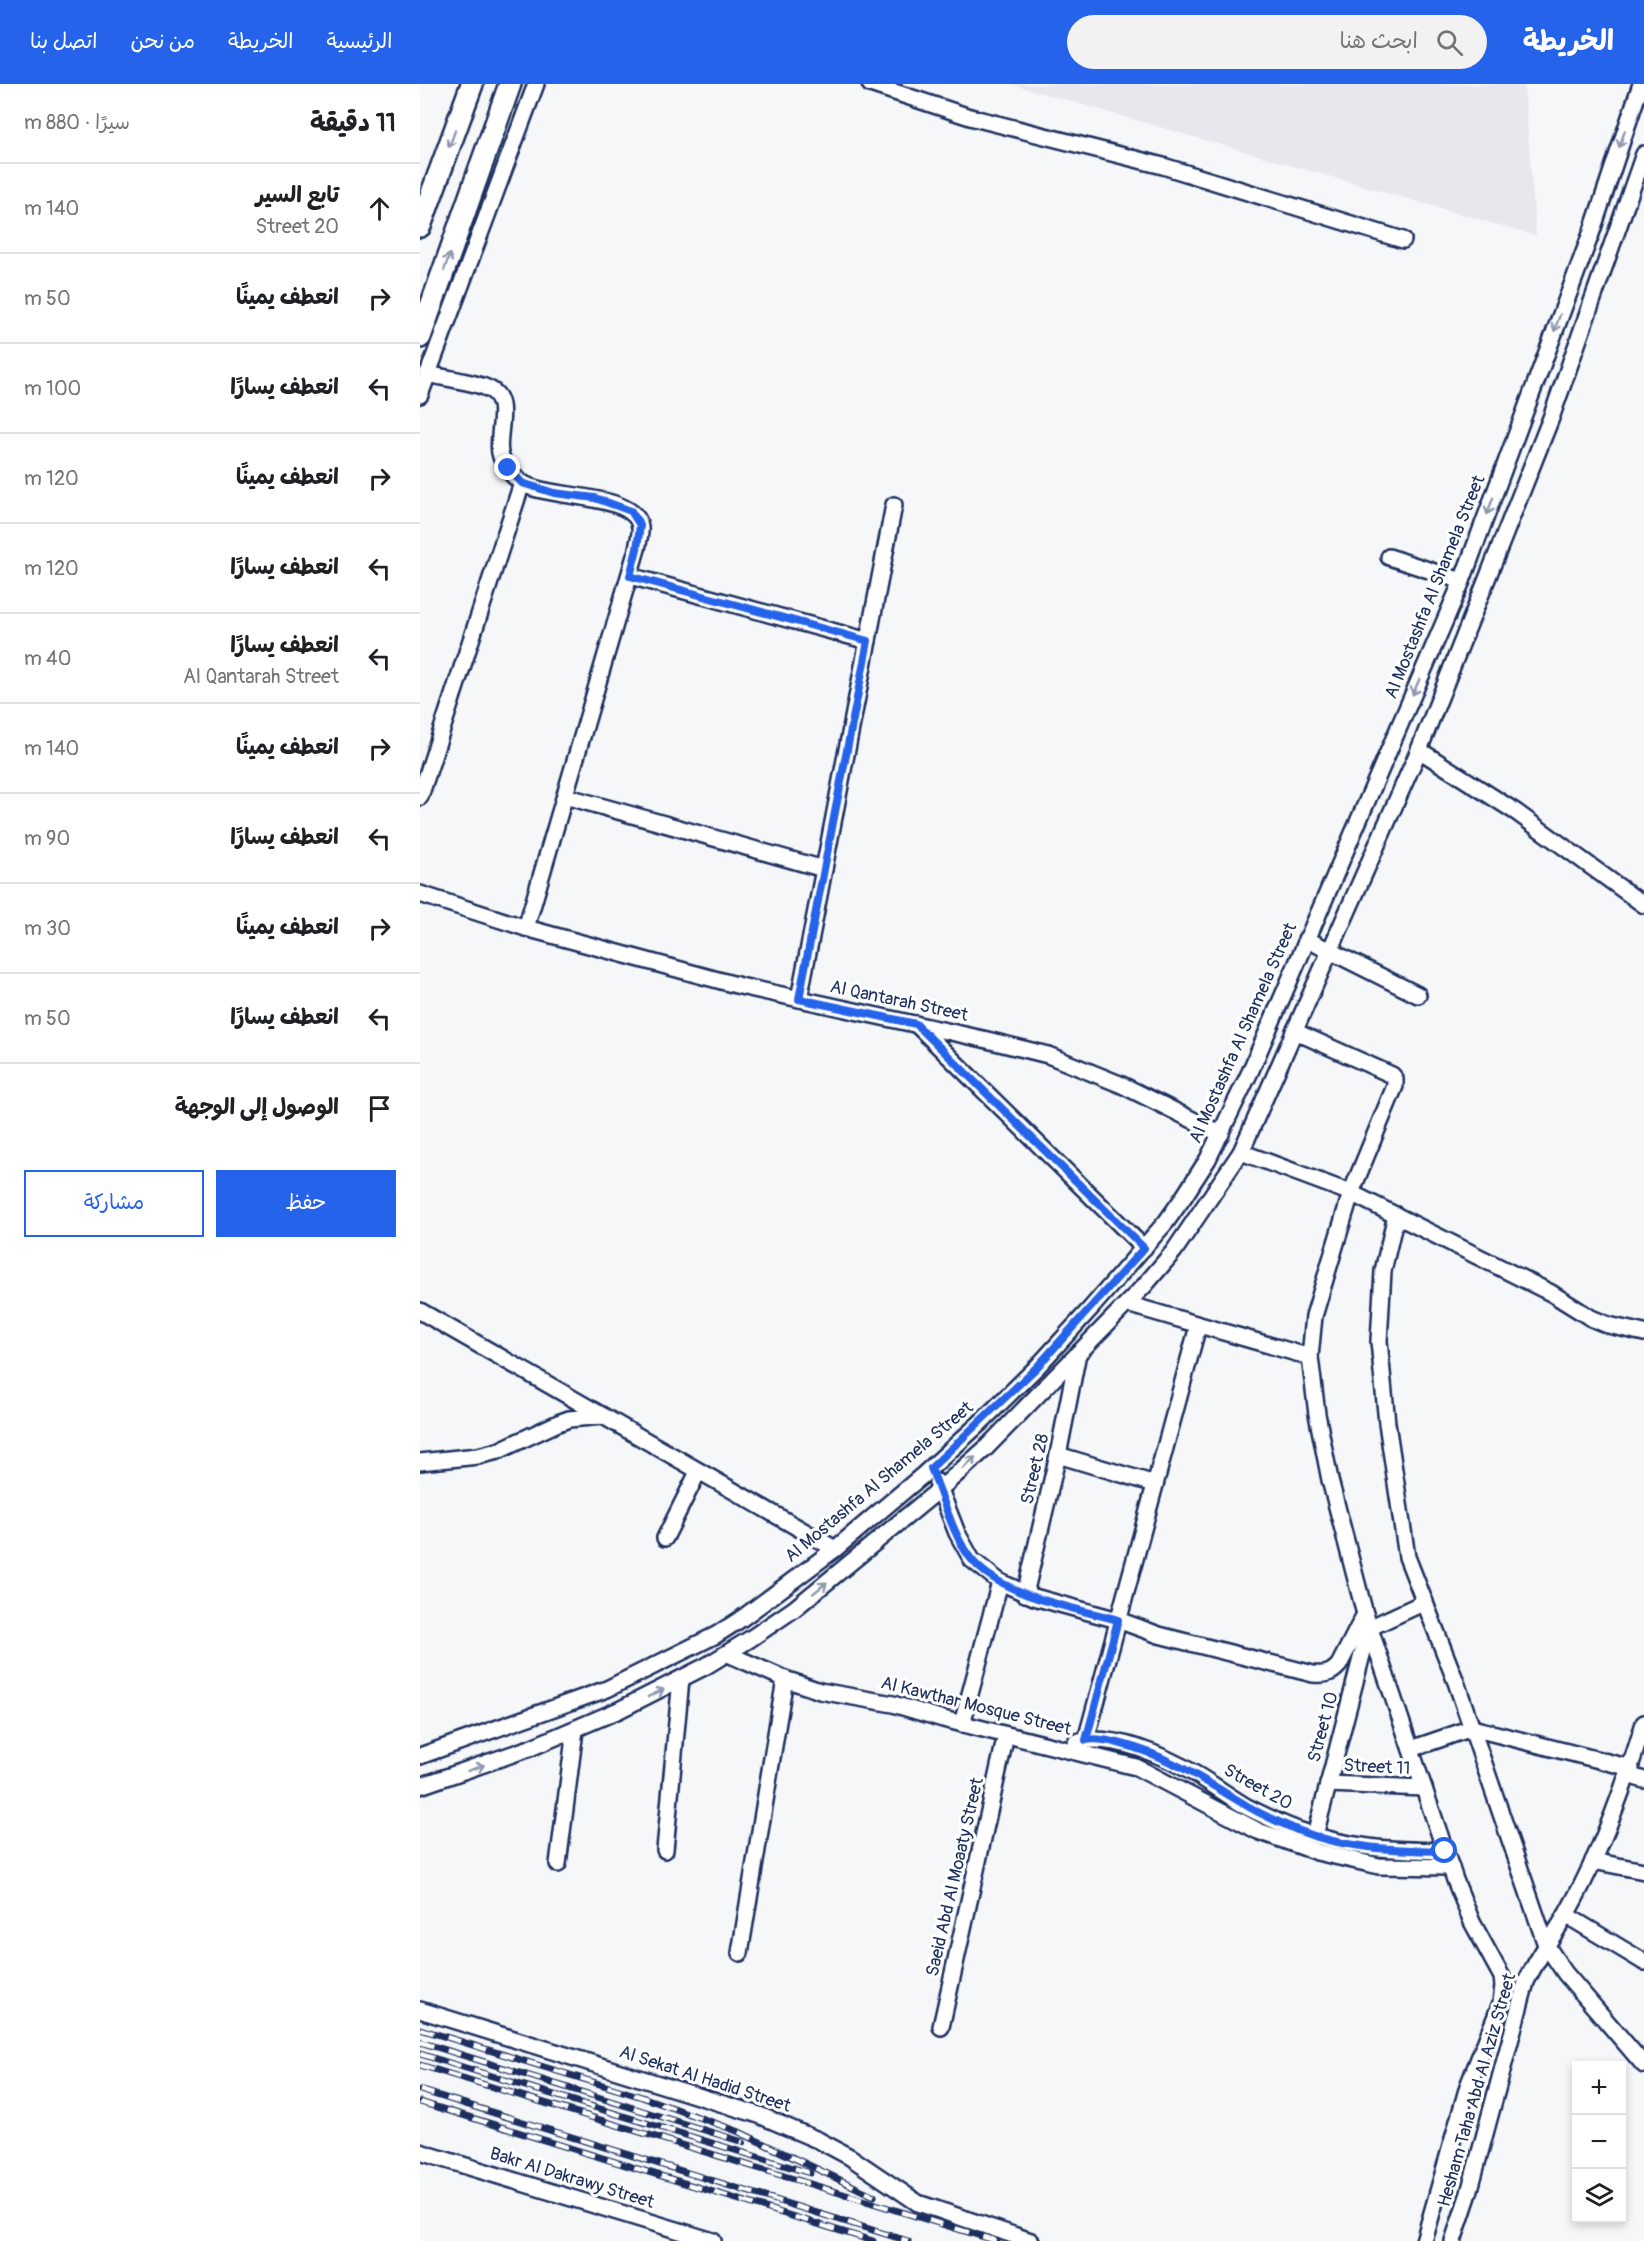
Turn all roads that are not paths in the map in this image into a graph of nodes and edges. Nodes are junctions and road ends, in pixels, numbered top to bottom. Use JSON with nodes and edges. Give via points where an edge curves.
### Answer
{"nodes":[{"id":1,"x":472,"y":84,"type":"edge"},
{"id":2,"x":510,"y":84,"type":"edge"},
{"id":3,"x":536,"y":84,"type":"edge"},
{"id":4,"x":870,"y":84,"type":"edge"},
{"id":5,"x":1641,"y":84,"type":"edge"},
{"id":6,"x":1644,"y":153,"type":"edge"},
{"id":7,"x":420,"y":226,"type":"edge"},
{"id":8,"x":1403,"y":240,"type":"dead end"},
{"id":9,"x":420,"y":337,"type":"edge"},
{"id":10,"x":427,"y":374,"type":"junction"},
{"id":11,"x":420,"y":395,"type":"edge"},
{"id":12,"x":522,"y":483,"type":"junction"},
{"id":13,"x":894,"y":505,"type":"dead end"},
{"id":14,"x":1389,"y":557,"type":"dead end"},
{"id":15,"x":630,"y":576,"type":"junction"},
{"id":16,"x":1462,"y":581,"type":"junction"},
{"id":17,"x":868,"y":641,"type":"junction"},
{"id":18,"x":1419,"y":750,"type":"junction"},
{"id":19,"x":565,"y":796,"type":"junction"},
{"id":20,"x":420,"y":797,"type":"edge"},
{"id":21,"x":824,"y":869,"type":"junction"},
{"id":22,"x":420,"y":894,"type":"edge"},
{"id":23,"x":1644,"y":906,"type":"edge"},
{"id":24,"x":526,"y":928,"type":"junction"},
{"id":25,"x":1306,"y":939,"type":"junction"},
{"id":26,"x":1330,"y":951,"type":"junction"},
{"id":27,"x":1418,"y":995,"type":"dead end"},
{"id":28,"x":799,"y":999,"type":"junction"},
{"id":29,"x":916,"y":1024,"type":"junction"},
{"id":30,"x":1294,"y":1031,"type":"junction"},
{"id":31,"x":1221,"y":1134,"type":"junction"},
{"id":32,"x":1241,"y":1152,"type":"junction"},
{"id":33,"x":1351,"y":1193,"type":"junction"},
{"id":34,"x":1396,"y":1215,"type":"junction"},
{"id":35,"x":1144,"y":1248,"type":"junction"},
{"id":36,"x":1127,"y":1304,"type":"junction"},
{"id":37,"x":420,"y":1311,"type":"edge"},
{"id":38,"x":1198,"y":1326,"type":"junction"},
{"id":39,"x":1644,"y":1333,"type":"edge"},
{"id":40,"x":1079,"y":1352,"type":"junction"},
{"id":41,"x":1310,"y":1357,"type":"junction"},
{"id":42,"x":603,"y":1416,"type":"junction"},
{"id":43,"x":1059,"y":1455,"type":"junction"},
{"id":44,"x":420,"y":1462,"type":"edge"},
{"id":45,"x":931,"y":1468,"type":"junction"},
{"id":46,"x":698,"y":1472,"type":"junction"},
{"id":47,"x":1155,"y":1484,"type":"junction"},
{"id":48,"x":940,"y":1489,"type":"junction"},
{"id":49,"x":665,"y":1538,"type":"dead end"},
{"id":50,"x":835,"y":1549,"type":"junction"},
{"id":51,"x":1000,"y":1582,"type":"junction"},
{"id":52,"x":1025,"y":1594,"type":"junction"},
{"id":53,"x":1425,"y":1602,"type":"junction"},
{"id":54,"x":1118,"y":1620,"type":"junction"},
{"id":55,"x":1367,"y":1621,"type":"junction"},
{"id":56,"x":728,"y":1654,"type":"junction"},
{"id":57,"x":681,"y":1679,"type":"junction"},
{"id":58,"x":785,"y":1679,"type":"junction"},
{"id":59,"x":1644,"y":1723,"type":"edge"},
{"id":60,"x":962,"y":1724,"type":"junction"},
{"id":61,"x":1472,"y":1728,"type":"junction"},
{"id":62,"x":575,"y":1730,"type":"junction"},
{"id":63,"x":1006,"y":1735,"type":"junction"},
{"id":64,"x":1086,"y":1740,"type":"junction"},
{"id":65,"x":1059,"y":1749,"type":"junction"},
{"id":66,"x":1411,"y":1749,"type":"junction"},
{"id":67,"x":420,"y":1756,"type":"edge"},
{"id":68,"x":1629,"y":1771,"type":"junction"},
{"id":69,"x":1644,"y":1780,"type":"edge"},
{"id":70,"x":1328,"y":1784,"type":"junction"},
{"id":71,"x":420,"y":1786,"type":"edge"},
{"id":72,"x":1424,"y":1788,"type":"junction"},
{"id":73,"x":1314,"y":1835,"type":"junction"},
{"id":74,"x":665,"y":1850,"type":"dead end"},
{"id":75,"x":1445,"y":1851,"type":"junction"},
{"id":76,"x":1593,"y":1861,"type":"junction"},
{"id":77,"x":558,"y":1864,"type":"dead end"},
{"id":78,"x":1451,"y":1868,"type":"junction"},
{"id":79,"x":1644,"y":1871,"type":"edge"},
{"id":80,"x":1566,"y":1915,"type":"junction"},
{"id":81,"x":1546,"y":1945,"type":"junction"},
{"id":82,"x":740,"y":1953,"type":"dead end"},
{"id":83,"x":1644,"y":1962,"type":"edge"},
{"id":84,"x":420,"y":2010,"type":"edge"},
{"id":85,"x":941,"y":2027,"type":"dead end"},
{"id":86,"x":1644,"y":2065,"type":"edge"},
{"id":87,"x":420,"y":2152,"type":"edge"},
{"id":88,"x":713,"y":2241,"type":"edge"},
{"id":89,"x":1031,"y":2241,"type":"edge"},
{"id":90,"x":1424,"y":2241,"type":"edge"},
{"id":91,"x":1453,"y":2241,"type":"edge"}],
"edges":[{"from":1,"to":7,"type":"main road","one_way":true},
{"from":9,"to":2,"type":"main road","one_way":true},
{"from":3,"to":10,"type":"street"},
{"from":4,"to":8,"type":"street","via":[[962,115],[1163,166]]},
{"from":5,"to":16,"type":"street","name":"Al Mostashfa Al Shamela Street","one_way":true,"via":[[1592,231]]},
{"from":6,"to":18,"type":"street","via":[[1551,418]]},
{"from":10,"to":11,"type":"street"},
{"from":10,"to":12,"type":"street","via":[[490,389],[499,397],[500,453]]},
{"from":12,"to":15,"type":"street","via":[[554,493],[595,498],[631,511],[640,525]]},
{"from":12,"to":20,"type":"street"},
{"from":13,"to":17,"type":"street"},
{"from":14,"to":16,"type":"street"},
{"from":15,"to":17,"type":"street"},
{"from":15,"to":19,"type":"street"},
{"from":16,"to":25,"type":"street","name":"Al Mostashfa Al Shamela Street","one_way":true},
{"from":17,"to":21,"type":"street"},
{"from":18,"to":23,"type":"street","via":[[1516,812]]},
{"from":18,"to":26,"type":"street"},
{"from":19,"to":21,"type":"street"},
{"from":19,"to":24,"type":"street"},
{"from":21,"to":28,"type":"street"},
{"from":22,"to":24,"type":"street","name":"Al Qantarah Street"},
{"from":24,"to":28,"type":"street","name":"Al Qantarah Street","via":[[652,964]]},
{"from":25,"to":26,"type":"street"},
{"from":25,"to":31,"type":"street","name":"Al Mostashfa Al Shamela Street"},
{"from":26,"to":27,"type":"street"},
{"from":26,"to":30,"type":"street"},
{"from":28,"to":29,"type":"street","name":"Al Qantarah Street"},
{"from":29,"to":31,"type":"street","name":"Al Qantarah Street","via":[[1015,1046],[1085,1069]]},
{"from":29,"to":35,"type":"street"},
{"from":30,"to":32,"type":"street"},
{"from":30,"to":33,"type":"street","via":[[1395,1079]]},
{"from":31,"to":35,"type":"street","name":"Al Mostashfa Al Shamela Street","via":[[1183,1198]]},
{"from":32,"to":33,"type":"street"},
{"from":32,"to":36,"type":"street","via":[[1174,1251]]},
{"from":33,"to":34,"type":"street"},
{"from":33,"to":41,"type":"street","via":[[1314,1316]]},
{"from":34,"to":39,"type":"street","via":[[1551,1293],[1591,1318]]},
{"from":34,"to":53,"type":"street","via":[[1383,1271],[1379,1341],[1407,1557]]},
{"from":35,"to":45,"type":"street","name":"Al Mostashfa Al Shamela Street","via":[[1037,1367]]},
{"from":36,"to":38,"type":"street"},
{"from":36,"to":40,"type":"street"},
{"from":37,"to":42,"type":"street"},
{"from":38,"to":41,"type":"street"},
{"from":38,"to":47,"type":"street"},
{"from":40,"to":43,"type":"street","name":"Street 28"},
{"from":48,"to":40,"type":"street","one_way":true,"via":[[986,1449]]},
{"from":41,"to":55,"type":"street","via":[[1330,1480]]},
{"from":42,"to":44,"type":"street","via":[[569,1419],[488,1453]]},
{"from":42,"to":46,"type":"street"},
{"from":43,"to":47,"type":"street"},
{"from":43,"to":52,"type":"street","name":"Street 28"},
{"from":45,"to":48,"type":"street"},
{"from":45,"to":50,"type":"street","name":"Al Mostashfa Al Shamela Street"},
{"from":46,"to":49,"type":"street"},
{"from":46,"to":50,"type":"street"},
{"from":47,"to":54,"type":"street"},
{"from":48,"to":51,"type":"street","via":[[972,1560]]},
{"from":56,"to":48,"type":"street","one_way":true,"via":[[794,1610]]},
{"from":50,"to":67,"type":"street","name":"Al Mostashfa Al Shamela Street","via":[[716,1635],[650,1669],[607,1689]]},
{"from":51,"to":52,"type":"street"},
{"from":51,"to":60,"type":"street"},
{"from":52,"to":54,"type":"street"},
{"from":53,"to":55,"type":"street"},
{"from":53,"to":61,"type":"street"},
{"from":54,"to":55,"type":"street","via":[[1159,1635],[1325,1675],[1333,1672]]},
{"from":54,"to":64,"type":"street"},
{"from":55,"to":66,"type":"street"},
{"from":55,"to":70,"type":"street","name":"Street 10"},
{"from":56,"to":57,"type":"street"},
{"from":56,"to":58,"type":"street","name":"Al Kawthar Mosque Street"},
{"from":62,"to":57,"type":"street","one_way":true},
{"from":57,"to":74,"type":"street"},
{"from":58,"to":60,"type":"street","name":"Al Kawthar Mosque Street"},
{"from":58,"to":82,"type":"street"},
{"from":59,"to":68,"type":"street","name":"Hesham Taha Abd Al Aziz Street"},
{"from":60,"to":63,"type":"street","name":"Al Kawthar Mosque Street"},
{"from":61,"to":66,"type":"street"},
{"from":61,"to":68,"type":"street"},
{"from":61,"to":81,"type":"street"},
{"from":71,"to":62,"type":"street","one_way":true},
{"from":62,"to":77,"type":"street"},
{"from":63,"to":65,"type":"street","name":"Al Kawthar Mosque Street"},
{"from":63,"to":85,"type":"street","name":"Saeid Abd Al Moaaty Street"},
{"from":64,"to":65,"type":"street","name":"Street 20"},
{"from":64,"to":73,"type":"street","name":"Street 20","via":[[1115,1742],[1156,1754],[1264,1815]]},
{"from":65,"to":78,"type":"street","name":"Al Kawthar Mosque Street","via":[[1136,1767],[1258,1831],[1317,1852],[1379,1866]]},
{"from":66,"to":72,"type":"street"},
{"from":68,"to":69,"type":"street"},
{"from":68,"to":76,"type":"street","name":"Hesham Taha Abd Al Aziz Street"},
{"from":70,"to":72,"type":"street","name":"Street 11"},
{"from":70,"to":73,"type":"street","name":"Street 10"},
{"from":72,"to":75,"type":"street"},
{"from":73,"to":75,"type":"street","name":"Street 20","via":[[1382,1850]]},
{"from":75,"to":78,"type":"street"},
{"from":76,"to":79,"type":"street"},
{"from":76,"to":80,"type":"street","name":"Hesham Taha Abd Al Aziz Street"},
{"from":78,"to":90,"type":"street","via":[[1472,1922],[1502,1977],[1503,1994],[1468,2086]]},
{"from":80,"to":81,"type":"street","name":"Hesham Taha Abd Al Aziz Street"},
{"from":80,"to":83,"type":"street"},
{"from":81,"to":86,"type":"street"},
{"from":81,"to":91,"type":"street","name":"Hesham Taha Abd Al Aziz Street","via":[[1519,2004]]},
{"from":84,"to":89,"type":"street","name":"Al Sekat Al Hadid Street","via":[[790,2126],[840,2152],[918,2203]]},
{"from":87,"to":88,"type":"street","name":"Bakr Al Dakrawy Street"}]}
